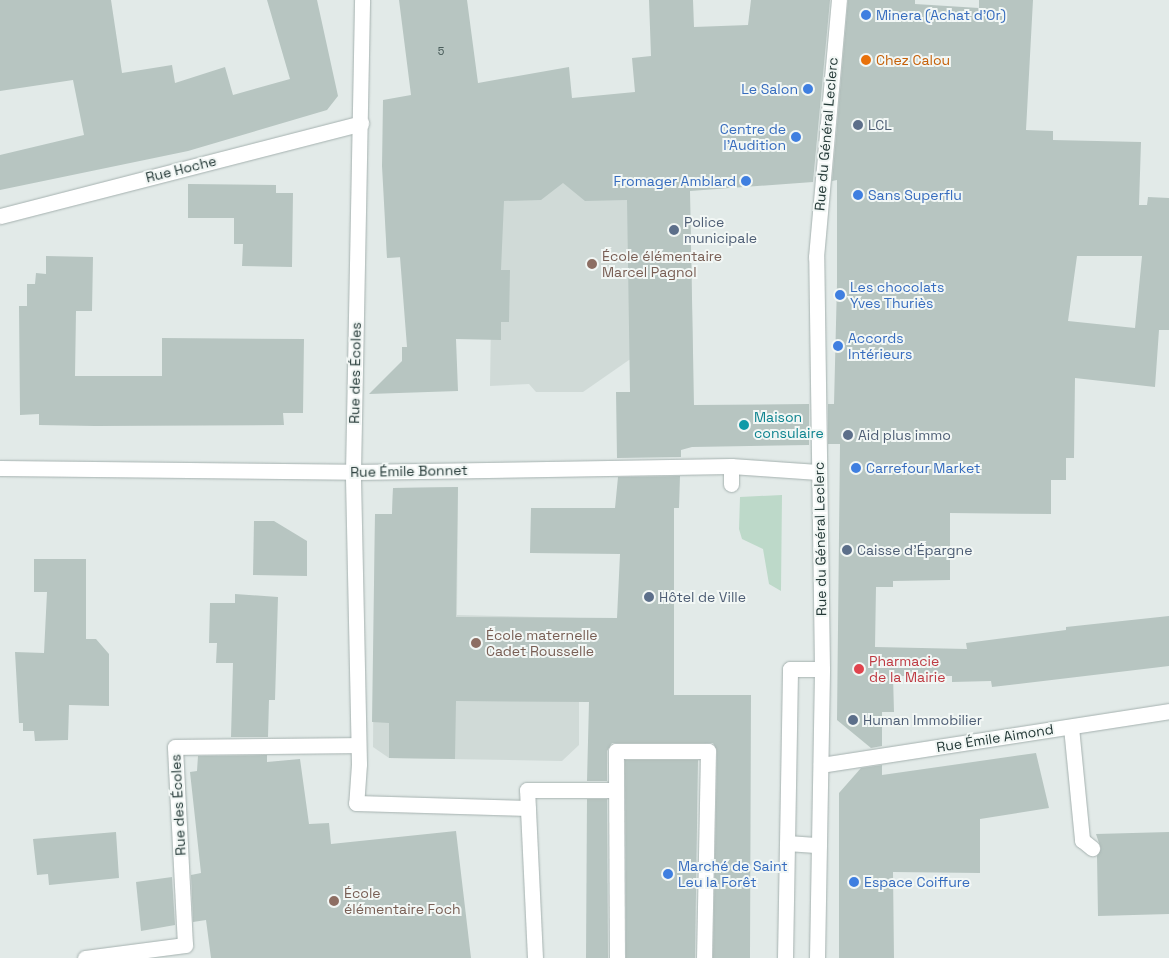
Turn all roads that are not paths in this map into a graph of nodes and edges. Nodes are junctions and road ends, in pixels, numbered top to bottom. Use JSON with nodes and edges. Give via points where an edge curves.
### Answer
{"nodes":[{"id":1,"x":362,"y":0,"type":"edge"},
{"id":2,"x":839,"y":0,"type":"edge"},
{"id":3,"x":361,"y":123,"type":"junction"},
{"id":4,"x":0,"y":216,"type":"edge"},
{"id":5,"x":731,"y":466,"type":"junction"},
{"id":6,"x":0,"y":468,"type":"edge"},
{"id":7,"x":353,"y":472,"type":"junction"},
{"id":8,"x":818,"y":472,"type":"junction"},
{"id":9,"x":731,"y":484,"type":"dead end"},
{"id":10,"x":822,"y":669,"type":"junction"},
{"id":11,"x":1169,"y":711,"type":"edge"},
{"id":12,"x":1071,"y":726,"type":"junction"},
{"id":13,"x":358,"y":745,"type":"junction"},
{"id":14,"x":820,"y":766,"type":"junction"},
{"id":15,"x":615,"y":790,"type":"junction"},
{"id":16,"x":528,"y":808,"type":"junction"},
{"id":17,"x":787,"y":843,"type":"junction"},
{"id":18,"x":819,"y":845,"type":"junction"},
{"id":19,"x":1092,"y":848,"type":"dead end"},
{"id":20,"x":85,"y":958,"type":"edge"},
{"id":21,"x":536,"y":958,"type":"edge"},
{"id":22,"x":617,"y":958,"type":"edge"},
{"id":23,"x":704,"y":958,"type":"edge"},
{"id":24,"x":785,"y":958,"type":"edge"},
{"id":25,"x":817,"y":958,"type":"edge"}],
"edges":[{"from":1,"to":3,"type":"street","name":"Rue des Écoles"},
{"from":2,"to":8,"type":"street","name":"Rue du Général Leclerc","via":[[816,257]]},
{"from":3,"to":4,"type":"street","name":"Rue Hoche"},
{"from":3,"to":7,"type":"street","name":"Rue des Écoles"},
{"from":5,"to":7,"type":"street","name":"Rue Émile Bonnet"},
{"from":5,"to":8,"type":"street","name":"Rue Émile Bonnet"},
{"from":5,"to":9,"type":"street"},
{"from":6,"to":7,"type":"street","name":"Rue Émile Bonnet"},
{"from":7,"to":13,"type":"street","name":"Rue des Écoles"},
{"from":8,"to":10,"type":"street","name":"Rue du Général Leclerc"},
{"from":10,"to":14,"type":"street","name":"Rue du Général Leclerc"},
{"from":10,"to":17,"type":"street","via":[[790,669]]},
{"from":11,"to":12,"type":"street","name":"Rue Émile Aimond"},
{"from":12,"to":14,"type":"street","name":"Rue Émile Aimond"},
{"from":12,"to":19,"type":"street","via":[[1082,840]]},
{"from":13,"to":16,"type":"street","name":"Rue des Écoles","via":[[356,803]]},
{"from":13,"to":20,"type":"street","name":"Rue des Écoles","via":[[175,748],[185,945]]},
{"from":14,"to":18,"type":"street","name":"Rue du Général Leclerc"},
{"from":15,"to":16,"type":"street","via":[[527,790]]},
{"from":15,"to":22,"type":"street"},
{"from":15,"to":23,"type":"street","via":[[616,750],[708,751]]},
{"from":16,"to":21,"type":"street"},
{"from":17,"to":18,"type":"street"},
{"from":17,"to":24,"type":"street"},
{"from":18,"to":25,"type":"street","name":"Rue du Général Leclerc"}]}
